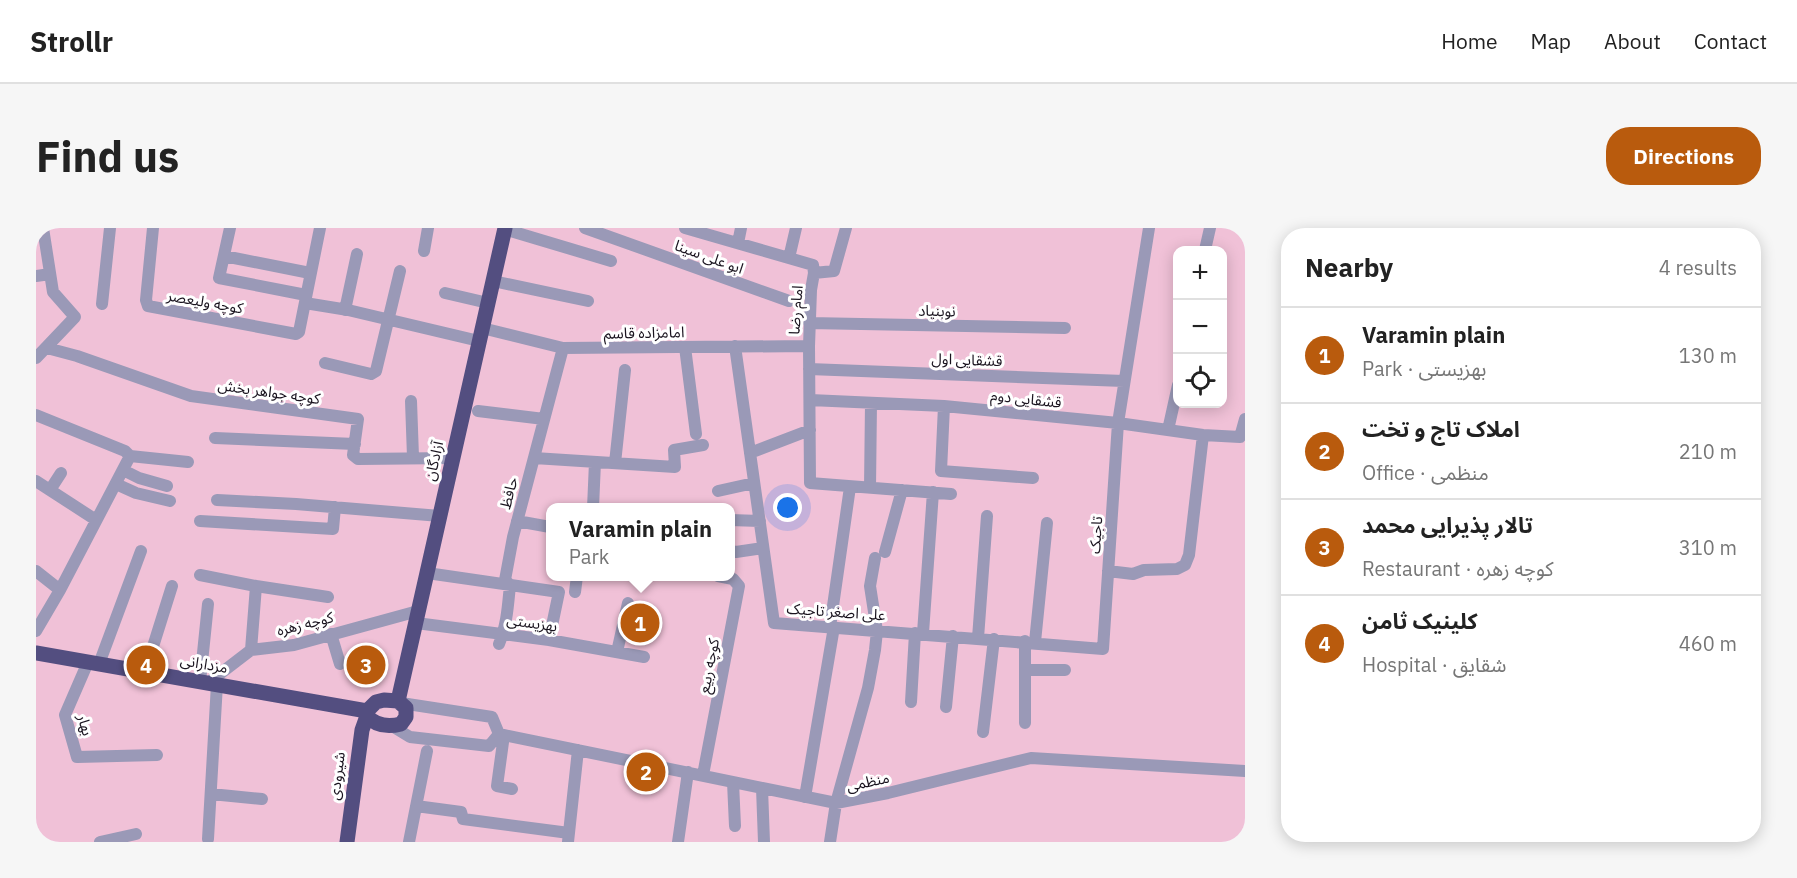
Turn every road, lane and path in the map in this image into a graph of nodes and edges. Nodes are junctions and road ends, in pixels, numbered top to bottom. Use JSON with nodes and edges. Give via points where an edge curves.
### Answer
{"nodes":[{"id":1,"x":43,"y":228,"type":"edge"},
{"id":2,"x":110,"y":228,"type":"edge"},
{"id":3,"x":153,"y":228,"type":"edge"},
{"id":4,"x":230,"y":228,"type":"edge"},
{"id":5,"x":320,"y":228,"type":"edge"},
{"id":6,"x":428,"y":228,"type":"edge"},
{"id":7,"x":505,"y":228,"type":"edge"},
{"id":8,"x":585,"y":228,"type":"edge"},
{"id":9,"x":685,"y":228,"type":"edge"},
{"id":10,"x":741,"y":228,"type":"edge"},
{"id":11,"x":796,"y":228,"type":"edge"},
{"id":12,"x":846,"y":228,"type":"edge"},
{"id":13,"x":1149,"y":228,"type":"edge"},
{"id":14,"x":1210,"y":228,"type":"edge"},
{"id":15,"x":738,"y":243,"type":"junction"},
{"id":16,"x":1206,"y":246,"type":"edge"},
{"id":17,"x":424,"y":251,"type":"dead end"},
{"id":18,"x":357,"y":254,"type":"dead end"},
{"id":19,"x":224,"y":256,"type":"junction"},
{"id":20,"x":789,"y":258,"type":"junction"},
{"id":21,"x":610,"y":261,"type":"dead end"},
{"id":22,"x":400,"y":271,"type":"dead end"},
{"id":23,"x":310,"y":273,"type":"junction"},
{"id":24,"x":814,"y":273,"type":"junction"},
{"id":25,"x":51,"y":274,"type":"junction"},
{"id":26,"x":36,"y":276,"type":"edge"},
{"id":27,"x":493,"y":281,"type":"junction"},
{"id":28,"x":445,"y":293,"type":"dead end"},
{"id":29,"x":306,"y":299,"type":"junction"},
{"id":30,"x":588,"y":301,"type":"dead end"},
{"id":31,"x":789,"y":301,"type":"dead end"},
{"id":32,"x":488,"y":303,"type":"junction"},
{"id":33,"x":102,"y":304,"type":"dead end"},
{"id":34,"x":345,"y":310,"type":"junction"},
{"id":35,"x":389,"y":320,"type":"junction"},
{"id":36,"x":809,"y":323,"type":"junction"},
{"id":37,"x":1065,"y":328,"type":"dead end"},
{"id":38,"x":481,"y":334,"type":"junction"},
{"id":39,"x":735,"y":346,"type":"junction"},
{"id":40,"x":809,"y":346,"type":"junction"},
{"id":41,"x":685,"y":347,"type":"junction"},
{"id":42,"x":47,"y":348,"type":"junction"},
{"id":43,"x":563,"y":348,"type":"junction"},
{"id":44,"x":36,"y":358,"type":"edge"},
{"id":45,"x":325,"y":363,"type":"dead end"},
{"id":46,"x":809,"y":369,"type":"junction"},
{"id":47,"x":625,"y":370,"type":"dead end"},
{"id":48,"x":1125,"y":381,"type":"junction"},
{"id":49,"x":810,"y":400,"type":"junction"},
{"id":50,"x":411,"y":401,"type":"dead end"},
{"id":51,"x":871,"y":403,"type":"junction"},
{"id":52,"x":944,"y":406,"type":"junction"},
{"id":53,"x":1173,"y":408,"type":"edge"},
{"id":54,"x":478,"y":411,"type":"dead end"},
{"id":55,"x":36,"y":415,"type":"edge"},
{"id":56,"x":544,"y":419,"type":"junction"},
{"id":57,"x":1245,"y":419,"type":"edge"},
{"id":58,"x":1118,"y":423,"type":"junction"},
{"id":59,"x":810,"y":430,"type":"junction"},
{"id":60,"x":1168,"y":430,"type":"junction"},
{"id":61,"x":1203,"y":435,"type":"junction"},
{"id":62,"x":215,"y":438,"type":"dead end"},
{"id":63,"x":355,"y":444,"type":"junction"},
{"id":64,"x":750,"y":453,"type":"junction"},
{"id":65,"x":130,"y":456,"type":"junction"},
{"id":66,"x":412,"y":457,"type":"junction"},
{"id":67,"x":453,"y":458,"type":"junction"},
{"id":68,"x":534,"y":458,"type":"junction"},
{"id":69,"x":188,"y":462,"type":"dead end"},
{"id":70,"x":595,"y":462,"type":"junction"},
{"id":71,"x":615,"y":463,"type":"junction"},
{"id":72,"x":123,"y":470,"type":"junction"},
{"id":73,"x":61,"y":473,"type":"dead end"},
{"id":74,"x":1033,"y":478,"type":"dead end"},
{"id":75,"x":36,"y":481,"type":"edge"},
{"id":76,"x":754,"y":483,"type":"junction"},
{"id":77,"x":116,"y":484,"type":"junction"},
{"id":78,"x":167,"y":486,"type":"dead end"},
{"id":79,"x":850,"y":487,"type":"junction"},
{"id":80,"x":870,"y":488,"type":"junction"},
{"id":81,"x":50,"y":490,"type":"junction"},
{"id":82,"x":902,"y":490,"type":"junction"},
{"id":83,"x":718,"y":491,"type":"dead end"},
{"id":84,"x":933,"y":492,"type":"junction"},
{"id":85,"x":951,"y":494,"type":"dead end"},
{"id":86,"x":217,"y":500,"type":"dead end"},
{"id":87,"x":170,"y":501,"type":"dead end"},
{"id":88,"x":593,"y":503,"type":"edge"},
{"id":89,"x":335,"y":507,"type":"junction"},
{"id":90,"x":440,"y":516,"type":"junction"},
{"id":91,"x":987,"y":516,"type":"dead end"},
{"id":92,"x":96,"y":520,"type":"junction"},
{"id":93,"x":735,"y":520,"type":"edge"},
{"id":94,"x":200,"y":521,"type":"dead end"},
{"id":95,"x":517,"y":521,"type":"junction"},
{"id":96,"x":760,"y":521,"type":"junction"},
{"id":97,"x":1047,"y":523,"type":"dead end"},
{"id":98,"x":546,"y":526,"type":"edge"},
{"id":99,"x":763,"y":548,"type":"junction"},
{"id":100,"x":141,"y":551,"type":"dead end"},
{"id":101,"x":735,"y":552,"type":"edge"},
{"id":102,"x":36,"y":571,"type":"edge"},
{"id":103,"x":1108,"y":571,"type":"junction"},
{"id":104,"x":427,"y":573,"type":"junction"},
{"id":105,"x":200,"y":575,"type":"dead end"},
{"id":106,"x":576,"y":581,"type":"edge"},
{"id":107,"x":735,"y":581,"type":"edge"},
{"id":108,"x":510,"y":585,"type":"junction"},
{"id":109,"x":172,"y":586,"type":"dead end"},
{"id":110,"x":256,"y":586,"type":"junction"},
{"id":111,"x":57,"y":588,"type":"junction"},
{"id":112,"x":575,"y":592,"type":"dead end"},
{"id":113,"x":328,"y":597,"type":"dead end"},
{"id":114,"x":628,"y":603,"type":"dead end"},
{"id":115,"x":208,"y":604,"type":"dead end"},
{"id":116,"x":417,"y":617,"type":"junction"},
{"id":117,"x":832,"y":627,"type":"junction"},
{"id":118,"x":36,"y":631,"type":"edge"},
{"id":119,"x":877,"y":631,"type":"junction"},
{"id":120,"x":919,"y":633,"type":"junction"},
{"id":121,"x":331,"y":634,"type":"junction"},
{"id":122,"x":550,"y":636,"type":"junction"},
{"id":123,"x":953,"y":636,"type":"junction"},
{"id":124,"x":501,"y":639,"type":"junction"},
{"id":125,"x":978,"y":639,"type":"junction"},
{"id":126,"x":994,"y":639,"type":"junction"},
{"id":127,"x":1030,"y":642,"type":"junction"},
{"id":128,"x":1103,"y":649,"type":"joint"},
{"id":129,"x":251,"y":650,"type":"junction"},
{"id":130,"x":617,"y":652,"type":"junction"},
{"id":131,"x":36,"y":653,"type":"edge"},
{"id":132,"x":644,"y":657,"type":"dead end"},
{"id":133,"x":93,"y":663,"type":"junction"},
{"id":134,"x":340,"y":664,"type":"dead end"},
{"id":135,"x":1025,"y":670,"type":"junction"},
{"id":136,"x":1065,"y":670,"type":"dead end"},
{"id":137,"x":145,"y":672,"type":"junction"},
{"id":138,"x":208,"y":683,"type":"junction"},
{"id":139,"x":399,"y":702,"type":"junction"},
{"id":140,"x":911,"y":702,"type":"dead end"},
{"id":141,"x":946,"y":707,"type":"dead end"},
{"id":142,"x":367,"y":713,"type":"junction"},
{"id":143,"x":1025,"y":723,"type":"dead end"},
{"id":144,"x":392,"y":726,"type":"junction"},
{"id":145,"x":983,"y":732,"type":"dead end"},
{"id":146,"x":502,"y":734,"type":"junction"},
{"id":147,"x":578,"y":750,"type":"junction"},
{"id":148,"x":427,"y":751,"type":"dead end"},
{"id":149,"x":157,"y":755,"type":"dead end"},
{"id":150,"x":1245,"y":771,"type":"edge"},
{"id":151,"x":688,"y":772,"type":"junction"},
{"id":152,"x":703,"y":776,"type":"junction"},
{"id":153,"x":733,"y":782,"type":"junction"},
{"id":154,"x":762,"y":788,"type":"junction"},
{"id":155,"x":512,"y":789,"type":"dead end"},
{"id":156,"x":211,"y":794,"type":"junction"},
{"id":157,"x":805,"y":796,"type":"junction"},
{"id":158,"x":262,"y":799,"type":"dead end"},
{"id":159,"x":837,"y":803,"type":"junction"},
{"id":160,"x":416,"y":806,"type":"junction"},
{"id":161,"x":735,"y":826,"type":"dead end"},
{"id":162,"x":136,"y":834,"type":"dead end"},
{"id":163,"x":569,"y":838,"type":"edge"},
{"id":164,"x":208,"y":839,"type":"dead end"},
{"id":165,"x":100,"y":842,"type":"edge"},
{"id":166,"x":347,"y":842,"type":"edge"},
{"id":167,"x":409,"y":842,"type":"edge"},
{"id":168,"x":678,"y":842,"type":"edge"},
{"id":169,"x":764,"y":842,"type":"edge"},
{"id":170,"x":830,"y":842,"type":"edge"}],
"edges":[{"from":1,"to":25,"type":"street"},
{"from":2,"to":33,"type":"street"},
{"from":3,"to":29,"type":"street","name":"کوچه ولیعصر","via":[[148,306],[298,333]]},
{"from":4,"to":19,"type":"street"},
{"from":5,"to":23,"type":"street"},
{"from":6,"to":17,"type":"street"},
{"from":7,"to":21,"type":"street"},
{"from":7,"to":27,"type":"main road","name":"آزادگان"},
{"from":8,"to":31,"type":"street","name":"ابو علی سینا"},
{"from":9,"to":15,"type":"street","name":"امام رضا"},
{"from":10,"to":15,"type":"street"},
{"from":11,"to":20,"type":"street"},
{"from":12,"to":24,"type":"street","via":[[834,271]]},
{"from":13,"to":48,"type":"street","name":"تاجیک"},
{"from":14,"to":16,"type":"street"},
{"from":15,"to":20,"type":"street","name":"امام رضا"},
{"from":18,"to":34,"type":"street"},
{"from":19,"to":23,"type":"street"},
{"from":19,"to":29,"type":"street","name":"امامزاده قاسم","via":[[219,278]]},
{"from":20,"to":24,"type":"street","name":"امام رضا","via":[[813,265]]},
{"from":22,"to":35,"type":"street"},
{"from":23,"to":29,"type":"street"},
{"from":24,"to":36,"type":"street","name":"امام رضا"},
{"from":25,"to":26,"type":"street"},
{"from":25,"to":42,"type":"street","via":[[53,292],[75,317]]},
{"from":27,"to":30,"type":"street"},
{"from":27,"to":32,"type":"main road","name":"آزادگان"},
{"from":28,"to":32,"type":"street"},
{"from":29,"to":34,"type":"street","name":"امامزاده قاسم"},
{"from":32,"to":38,"type":"main road","name":"آزادگان"},
{"from":34,"to":35,"type":"street","name":"امامزاده قاسم"},
{"from":35,"to":38,"type":"street","name":"امامزاده قاسم"},
{"from":35,"to":45,"type":"street","via":[[374,374]]},
{"from":36,"to":37,"type":"street","name":"نوبنیاد"},
{"from":36,"to":40,"type":"street","name":"امام رضا"},
{"from":38,"to":43,"type":"street","name":"امامزاده قاسم"},
{"from":38,"to":67,"type":"main road","name":"آزادگان"},
{"from":39,"to":40,"type":"street","name":"امامزاده قاسم"},
{"from":39,"to":41,"type":"street","name":"امامزاده قاسم"},
{"from":39,"to":64,"type":"street","name":"علی اصغر تاجیک"},
{"from":40,"to":46,"type":"street","name":"امام رضا"},
{"from":41,"to":43,"type":"street","name":"امامزاده قاسم"},
{"from":41,"to":71,"type":"street","via":[[700,440],[674,450],[675,467]]},
{"from":42,"to":44,"type":"street"},
{"from":42,"to":63,"type":"street","name":"کوچه جواهر بخش","via":[[191,396],[358,419]]},
{"from":43,"to":56,"type":"street","name":"حافظ"},
{"from":46,"to":48,"type":"street","name":"قشقایی اول"},
{"from":46,"to":49,"type":"street","name":"امام رضا"},
{"from":47,"to":71,"type":"street"},
{"from":48,"to":58,"type":"street","name":"تاجیک"},
{"from":49,"to":51,"type":"street","name":"قشقایی دوم"},
{"from":49,"to":59,"type":"street","name":"امام رضا"},
{"from":50,"to":66,"type":"street"},
{"from":51,"to":52,"type":"street","name":"قشقایی دوم"},
{"from":51,"to":80,"type":"street"},
{"from":52,"to":58,"type":"street","name":"قشقایی دوم"},
{"from":52,"to":74,"type":"street","via":[[941,471]]},
{"from":53,"to":60,"type":"street"},
{"from":54,"to":56,"type":"street"},
{"from":55,"to":65,"type":"street"},
{"from":56,"to":68,"type":"street","name":"حافظ"},
{"from":57,"to":61,"type":"street","name":"قشقایی دوم","via":[[1240,437]]},
{"from":58,"to":60,"type":"street","name":"قشقایی دوم"},
{"from":58,"to":103,"type":"street","name":"تاجیک"},
{"from":59,"to":64,"type":"street"},
{"from":59,"to":79,"type":"street","name":"امام رضا","via":[[810,483]]},
{"from":60,"to":61,"type":"street","name":"قشقایی دوم"},
{"from":61,"to":103,"type":"street","via":[[1185,564],[1133,574]]},
{"from":62,"to":63,"type":"street"},
{"from":63,"to":66,"type":"street","via":[[353,455],[358,459]]},
{"from":64,"to":76,"type":"street","name":"علی اصغر تاجیک"},
{"from":65,"to":69,"type":"street"},
{"from":65,"to":72,"type":"street"},
{"from":66,"to":67,"type":"street"},
{"from":67,"to":90,"type":"main road","name":"آزادگان"},
{"from":68,"to":70,"type":"street"},
{"from":68,"to":95,"type":"street","name":"حافظ"},
{"from":70,"to":71,"type":"street"},
{"from":70,"to":88,"type":"street"},
{"from":72,"to":77,"type":"street"},
{"from":72,"to":78,"type":"street"},
{"from":73,"to":81,"type":"street"},
{"from":75,"to":81,"type":"street"},
{"from":76,"to":83,"type":"street"},
{"from":76,"to":96,"type":"street","name":"علی اصغر تاجیک"},
{"from":77,"to":87,"type":"street"},
{"from":77,"to":92,"type":"street"},
{"from":79,"to":80,"type":"street"},
{"from":79,"to":117,"type":"street"},
{"from":80,"to":82,"type":"street"},
{"from":81,"to":92,"type":"street"},
{"from":82,"to":84,"type":"street"},
{"from":82,"to":119,"type":"street","via":[[870,586]]},
{"from":84,"to":85,"type":"street"},
{"from":84,"to":120,"type":"street"},
{"from":86,"to":89,"type":"street"},
{"from":89,"to":90,"type":"street"},
{"from":89,"to":94,"type":"street","via":[[333,529]]},
{"from":90,"to":104,"type":"main road","name":"آزادگان"},
{"from":91,"to":125,"type":"street"},
{"from":92,"to":111,"type":"street"},
{"from":93,"to":96,"type":"street"},
{"from":95,"to":98,"type":"street"},
{"from":95,"to":108,"type":"street","name":"حافظ","via":[[505,580]]},
{"from":96,"to":99,"type":"street","name":"علی اصغر تاجیک"},
{"from":97,"to":127,"type":"street"},
{"from":99,"to":101,"type":"street"},
{"from":99,"to":117,"type":"street","name":"علی اصغر تاجیک","via":[[774,623]]},
{"from":100,"to":133,"type":"street"},
{"from":102,"to":111,"type":"street"},
{"from":103,"to":128,"type":"street","name":"تاجیک"},
{"from":104,"to":108,"type":"street"},
{"from":104,"to":116,"type":"main road","name":"آزادگان"},
{"from":105,"to":110,"type":"street"},
{"from":106,"to":112,"type":"street"},
{"from":107,"to":152,"type":"street","name":"کوچه ربیع","via":[[739,586]]},
{"from":108,"to":122,"type":"street","via":[[559,592]]},
{"from":108,"to":124,"type":"street","name":"حافظ"},
{"from":109,"to":137,"type":"street"},
{"from":110,"to":113,"type":"street"},
{"from":110,"to":129,"type":"street"},
{"from":111,"to":118,"type":"street"},
{"from":114,"to":130,"type":"street"},
{"from":115,"to":138,"type":"street"},
{"from":116,"to":121,"type":"street","name":"کوچه زهره"},
{"from":116,"to":124,"type":"street","name":"بهزیستی"},
{"from":116,"to":139,"type":"main road","name":"آزادگان"},
{"from":117,"to":119,"type":"street","name":"علی اصغر تاجیک"},
{"from":117,"to":157,"type":"street"},
{"from":119,"to":120,"type":"street","name":"علی اصغر تاجیک"},
{"from":119,"to":159,"type":"street","via":[[868,688]]},
{"from":120,"to":123,"type":"street","name":"علی اصغر تاجیک"},
{"from":120,"to":140,"type":"street"},
{"from":121,"to":129,"type":"street","name":"کوچه زهره","via":[[294,645]]},
{"from":121,"to":134,"type":"street"},
{"from":122,"to":124,"type":"street","name":"بهزیستی"},
{"from":122,"to":130,"type":"street","name":"بهزیستی"},
{"from":123,"to":125,"type":"street","name":"علی اصغر تاجیک"},
{"from":123,"to":141,"type":"street"},
{"from":125,"to":126,"type":"street","name":"علی اصغر تاجیک"},
{"from":126,"to":127,"type":"street","name":"علی اصغر تاجیک"},
{"from":126,"to":145,"type":"street"},
{"from":127,"to":128,"type":"street","name":"علی اصغر تاجیک"},
{"from":127,"to":135,"type":"street"},
{"from":129,"to":138,"type":"street"},
{"from":130,"to":132,"type":"street","name":"بهزیستی"},
{"from":131,"to":133,"type":"main road","name":"مزدارانی"},
{"from":133,"to":137,"type":"main road","name":"مزدارانی"},
{"from":133,"to":149,"type":"street","name":"بهار","via":[[65,715],[77,757]]},
{"from":135,"to":136,"type":"street"},
{"from":135,"to":143,"type":"street"},
{"from":137,"to":138,"type":"main road","name":"مزدارانی"},
{"from":138,"to":142,"type":"main road","name":"مزدارانی"},
{"from":138,"to":156,"type":"street"},
{"from":139,"to":142,"type":"main road","via":[[376,702]]},
{"from":139,"to":144,"type":"main road","via":[[406,708],[405,721]]},
{"from":139,"to":146,"type":"street","via":[[492,717]]},
{"from":142,"to":144,"type":"main road","via":[[378,724]]},
{"from":142,"to":166,"type":"main road","name":"شیرودی"},
{"from":144,"to":146,"type":"street","via":[[410,736],[489,746]]},
{"from":146,"to":147,"type":"street","name":"منظمی"},
{"from":146,"to":155,"type":"street","via":[[497,786]]},
{"from":147,"to":151,"type":"street","name":"منظمی"},
{"from":147,"to":163,"type":"street"},
{"from":148,"to":160,"type":"street"},
{"from":150,"to":159,"type":"street","name":"منظمی","via":[[1031,758]]},
{"from":151,"to":152,"type":"street","name":"منظمی"},
{"from":151,"to":168,"type":"street"},
{"from":152,"to":153,"type":"street","name":"منظمی"},
{"from":153,"to":154,"type":"street","name":"منظمی"},
{"from":153,"to":161,"type":"street"},
{"from":154,"to":157,"type":"street","name":"منظمی"},
{"from":154,"to":169,"type":"street"},
{"from":156,"to":158,"type":"street"},
{"from":156,"to":164,"type":"street"},
{"from":157,"to":159,"type":"street","name":"منظمی"},
{"from":159,"to":170,"type":"street"},
{"from":160,"to":163,"type":"street","via":[[461,812],[463,819]]},
{"from":160,"to":167,"type":"street"},
{"from":162,"to":165,"type":"street"}]}
